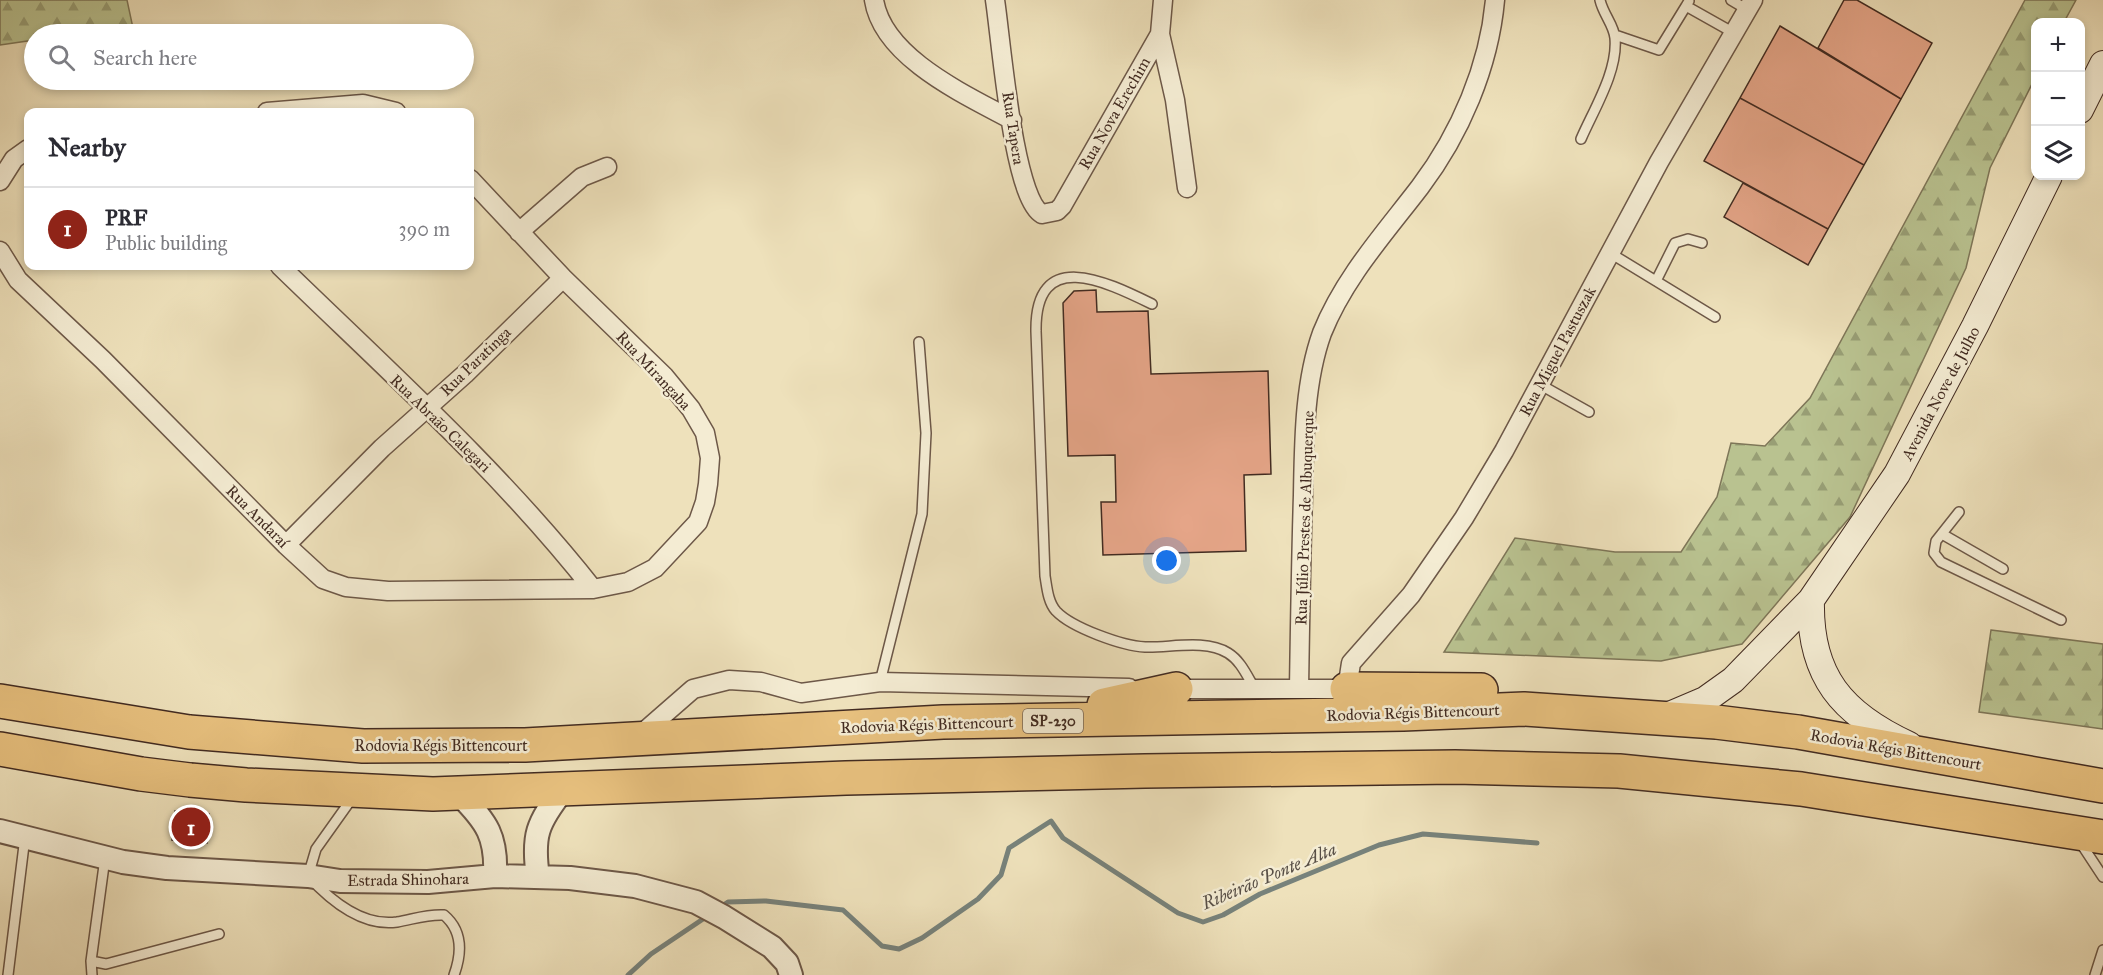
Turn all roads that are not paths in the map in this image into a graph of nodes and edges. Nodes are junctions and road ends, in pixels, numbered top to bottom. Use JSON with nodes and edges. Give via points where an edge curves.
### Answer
{"nodes":[{"id":1,"x":874,"y":0,"type":"edge"},
{"id":2,"x":995,"y":0,"type":"edge"},
{"id":3,"x":1163,"y":0,"type":"edge"},
{"id":4,"x":1495,"y":0,"type":"edge"},
{"id":5,"x":1600,"y":0,"type":"edge"},
{"id":6,"x":1731,"y":0,"type":"edge"},
{"id":7,"x":1688,"y":3,"type":"edge"},
{"id":8,"x":1750,"y":5,"type":"edge"},
{"id":9,"x":1734,"y":33,"type":"junction"},
{"id":10,"x":1160,"y":34,"type":"junction"},
{"id":11,"x":1615,"y":35,"type":"junction"},
{"id":12,"x":2103,"y":64,"type":"edge"},
{"id":13,"x":2085,"y":100,"type":"edge"},
{"id":14,"x":315,"y":108,"type":"edge"},
{"id":15,"x":380,"y":108,"type":"edge"},
{"id":16,"x":1012,"y":120,"type":"junction"},
{"id":17,"x":1581,"y":139,"type":"dead end"},
{"id":18,"x":24,"y":152,"type":"edge"},
{"id":19,"x":607,"y":167,"type":"dead end"},
{"id":20,"x":0,"y":180,"type":"edge"},
{"id":21,"x":2047,"y":180,"type":"edge"},
{"id":22,"x":474,"y":183,"type":"edge"},
{"id":23,"x":1187,"y":188,"type":"dead end"},
{"id":24,"x":1069,"y":192,"type":"joint"},
{"id":25,"x":519,"y":232,"type":"junction"},
{"id":26,"x":1702,"y":243,"type":"dead end"},
{"id":27,"x":1610,"y":253,"type":"junction"},
{"id":28,"x":1,"y":257,"type":"edge"},
{"id":29,"x":284,"y":270,"type":"edge"},
{"id":30,"x":563,"y":278,"type":"junction"},
{"id":31,"x":1656,"y":281,"type":"junction"},
{"id":32,"x":1152,"y":304,"type":"dead end"},
{"id":33,"x":1715,"y":317,"type":"dead end"},
{"id":34,"x":919,"y":342,"type":"dead end"},
{"id":35,"x":1539,"y":384,"type":"junction"},
{"id":36,"x":425,"y":408,"type":"junction"},
{"id":37,"x":1589,"y":412,"type":"dead end"},
{"id":38,"x":1959,"y":512,"type":"dead end"},
{"id":39,"x":1942,"y":534,"type":"junction"},
{"id":40,"x":286,"y":545,"type":"junction"},
{"id":41,"x":2003,"y":569,"type":"dead end"},
{"id":42,"x":593,"y":589,"type":"junction"},
{"id":43,"x":1811,"y":600,"type":"junction"},
{"id":44,"x":2061,"y":620,"type":"dead end"},
{"id":45,"x":880,"y":682,"type":"junction"},
{"id":46,"x":1176,"y":689,"type":"junction"},
{"id":47,"x":1255,"y":689,"type":"junction"},
{"id":48,"x":1299,"y":689,"type":"junction"},
{"id":49,"x":1347,"y":689,"type":"junction"},
{"id":50,"x":14,"y":701,"type":"edge"},
{"id":51,"x":1524,"y":708,"type":"junction"},
{"id":52,"x":1663,"y":717,"type":"junction"},
{"id":53,"x":943,"y":722,"type":"junction"},
{"id":54,"x":635,"y":740,"type":"junction"},
{"id":55,"x":0,"y":749,"type":"edge"},
{"id":56,"x":1925,"y":753,"type":"junction"},
{"id":57,"x":2103,"y":786,"type":"edge"},
{"id":58,"x":358,"y":789,"type":"junction"},
{"id":59,"x":563,"y":790,"type":"junction"},
{"id":60,"x":460,"y":795,"type":"junction"},
{"id":61,"x":0,"y":831,"type":"edge"},
{"id":62,"x":2088,"y":834,"type":"edge"},
{"id":63,"x":26,"y":837,"type":"junction"},
{"id":64,"x":105,"y":858,"type":"junction"},
{"id":65,"x":308,"y":876,"type":"junction"},
{"id":66,"x":495,"y":876,"type":"junction"},
{"id":67,"x":2103,"y":877,"type":"edge"},
{"id":68,"x":538,"y":878,"type":"junction"},
{"id":69,"x":219,"y":933,"type":"dead end"},
{"id":70,"x":2103,"y":950,"type":"edge"},
{"id":71,"x":91,"y":961,"type":"junction"},
{"id":72,"x":8,"y":975,"type":"edge"},
{"id":73,"x":92,"y":975,"type":"edge"},
{"id":74,"x":454,"y":975,"type":"edge"},
{"id":75,"x":791,"y":975,"type":"edge"},
{"id":76,"x":2095,"y":975,"type":"edge"}],
"edges":[{"from":1,"to":16,"type":"street","via":[[888,33],[931,75]]},
{"from":2,"to":16,"type":"street","name":"Rua Tapera"},
{"from":3,"to":10,"type":"street","name":"Rua Nova Erechim"},
{"from":4,"to":48,"type":"street","name":"Rua Júlio Prestes de Albuquerque","via":[[1487,47],[1473,92],[1446,146],[1339,296],[1322,335],[1311,380],[1304,439]]},
{"from":5,"to":11,"type":"lane"},
{"from":6,"to":8,"type":"lane"},
{"from":7,"to":9,"type":"lane"},
{"from":7,"to":11,"type":"lane","via":[[1659,50]]},
{"from":8,"to":9,"type":"street","name":"Rua Miguel Pastuszak"},
{"from":9,"to":27,"type":"street","name":"Rua Miguel Pastuszak"},
{"from":10,"to":23,"type":"street","name":"Rua Nova Erechim","via":[[1175,100]]},
{"from":10,"to":24,"type":"street","name":"Rua Nova Erechim"},
{"from":11,"to":17,"type":"lane","via":[[1613,64]]},
{"from":12,"to":13,"type":"main road"},
{"from":14,"to":15,"type":"street","via":[[363,104]]},
{"from":16,"to":24,"type":"street","name":"Rua Tapera","via":[[1023,179],[1037,211],[1056,211]]},
{"from":18,"to":20,"type":"street"},
{"from":19,"to":25,"type":"street","via":[[582,177]]},
{"from":21,"to":43,"type":"main road","name":"Avenida Nove de Julho","via":[[1897,474]]},
{"from":22,"to":25,"type":"street","name":"Rua Mirangaba"},
{"from":25,"to":30,"type":"street","name":"Rua Mirangaba"},
{"from":26,"to":31,"type":"lane","via":[[1688,239],[1675,243]]},
{"from":27,"to":31,"type":"lane"},
{"from":27,"to":35,"type":"street","name":"Rua Miguel Pastuszak"},
{"from":28,"to":40,"type":"street","name":"Rua Andaraí","via":[[18,280]]},
{"from":29,"to":36,"type":"street","name":"Rua Abraão Calegari"},
{"from":30,"to":36,"type":"street","name":"Rua Paratinga"},
{"from":30,"to":42,"type":"street","name":"Rua Mirangaba","via":[[664,376],[691,409],[705,433],[710,458],[705,502],[698,522],[676,548],[655,568],[637,577]]},
{"from":31,"to":33,"type":"lane"},
{"from":32,"to":47,"type":"lane","via":[[1076,276],[1048,286],[1040,297],[1036,331],[1048,596],[1056,611],[1070,621],[1123,643],[1226,652],[1239,662]]},
{"from":34,"to":45,"type":"lane","via":[[926,433],[921,514]]},
{"from":35,"to":37,"type":"lane"},
{"from":35,"to":49,"type":"street","name":"Rua Miguel Pastuszak","via":[[1464,518],[1411,595],[1351,663]]},
{"from":36,"to":40,"type":"street","name":"Rua Paratinga"},
{"from":36,"to":42,"type":"street","name":"Rua Abraão Calegari","via":[[548,532]]},
{"from":38,"to":39,"type":"lane"},
{"from":39,"to":41,"type":"lane"},
{"from":39,"to":44,"type":"lane","via":[[1934,553],[1941,562]]},
{"from":40,"to":42,"type":"street","name":"Rua Andaraí","via":[[323,579],[346,587],[388,591]]},
{"from":43,"to":52,"type":"main road","name":"Avenida Nove de Julho","via":[[1733,680],[1705,700]]},
{"from":43,"to":56,"type":"main road","via":[[1810,629],[1816,653],[1844,704],[1869,724]]},
{"from":45,"to":46,"type":"street"},
{"from":45,"to":54,"type":"street","via":[[801,693],[761,682],[729,680],[711,684],[693,689]]},
{"from":46,"to":47,"type":"street"},
{"from":46,"to":53,"type":"highway","via":[[1085,708]]},
{"from":47,"to":48,"type":"street"},
{"from":48,"to":49,"type":"street"},
{"from":49,"to":51,"type":"highway","via":[[1502,690]]},
{"from":50,"to":54,"type":"highway","name":"Rodovia Régis Bittencourt","number":"SP-230","via":[[189,732],[363,746]]},
{"from":51,"to":52,"type":"highway","name":"Rodovia Régis Bittencourt","number":"SP-230"},
{"from":51,"to":53,"type":"highway","name":"Rodovia Régis Bittencourt","number":"SP-230","via":[[1403,714]]},
{"from":52,"to":56,"type":"highway","name":"Rodovia Régis Bittencourt","number":"SP-230","via":[[1798,732]]},
{"from":53,"to":54,"type":"highway","name":"Rodovia Régis Bittencourt","number":"SP-230"},
{"from":55,"to":58,"type":"highway","via":[[170,778]]},
{"from":56,"to":57,"type":"highway","name":"Rodovia Régis Bittencourt","number":"SP-230"},
{"from":58,"to":60,"type":"highway"},
{"from":58,"to":65,"type":"lane","via":[[316,849]]},
{"from":59,"to":60,"type":"highway"},
{"from":59,"to":62,"type":"highway","via":[[1145,771],[1455,767],[1619,771],[1801,789]]},
{"from":59,"to":68,"type":"street","via":[[545,813],[535,835]]},
{"from":60,"to":66,"type":"street","via":[[482,817],[492,835]]},
{"from":61,"to":63,"type":"street","name":"Estrada Shinohara"},
{"from":62,"to":67,"type":"lane"},
{"from":63,"to":64,"type":"street","name":"Estrada Shinohara"},
{"from":63,"to":72,"type":"lane"},
{"from":64,"to":65,"type":"street","name":"Estrada Shinohara","via":[[167,868]]},
{"from":64,"to":71,"type":"lane"},
{"from":65,"to":66,"type":"street","name":"Estrada Shinohara","via":[[340,881],[428,882]]},
{"from":65,"to":74,"type":"lane","via":[[328,899],[374,920],[397,922],[421,915],[444,915],[456,929],[460,944]]},
{"from":66,"to":68,"type":"street","name":"Estrada Shinohara"},
{"from":68,"to":75,"type":"street","name":"Estrada Shinohara","via":[[635,886],[679,896],[772,947],[787,963]]},
{"from":69,"to":71,"type":"lane","via":[[106,964]]},
{"from":70,"to":76,"type":"lane"},
{"from":71,"to":73,"type":"lane"}]}
